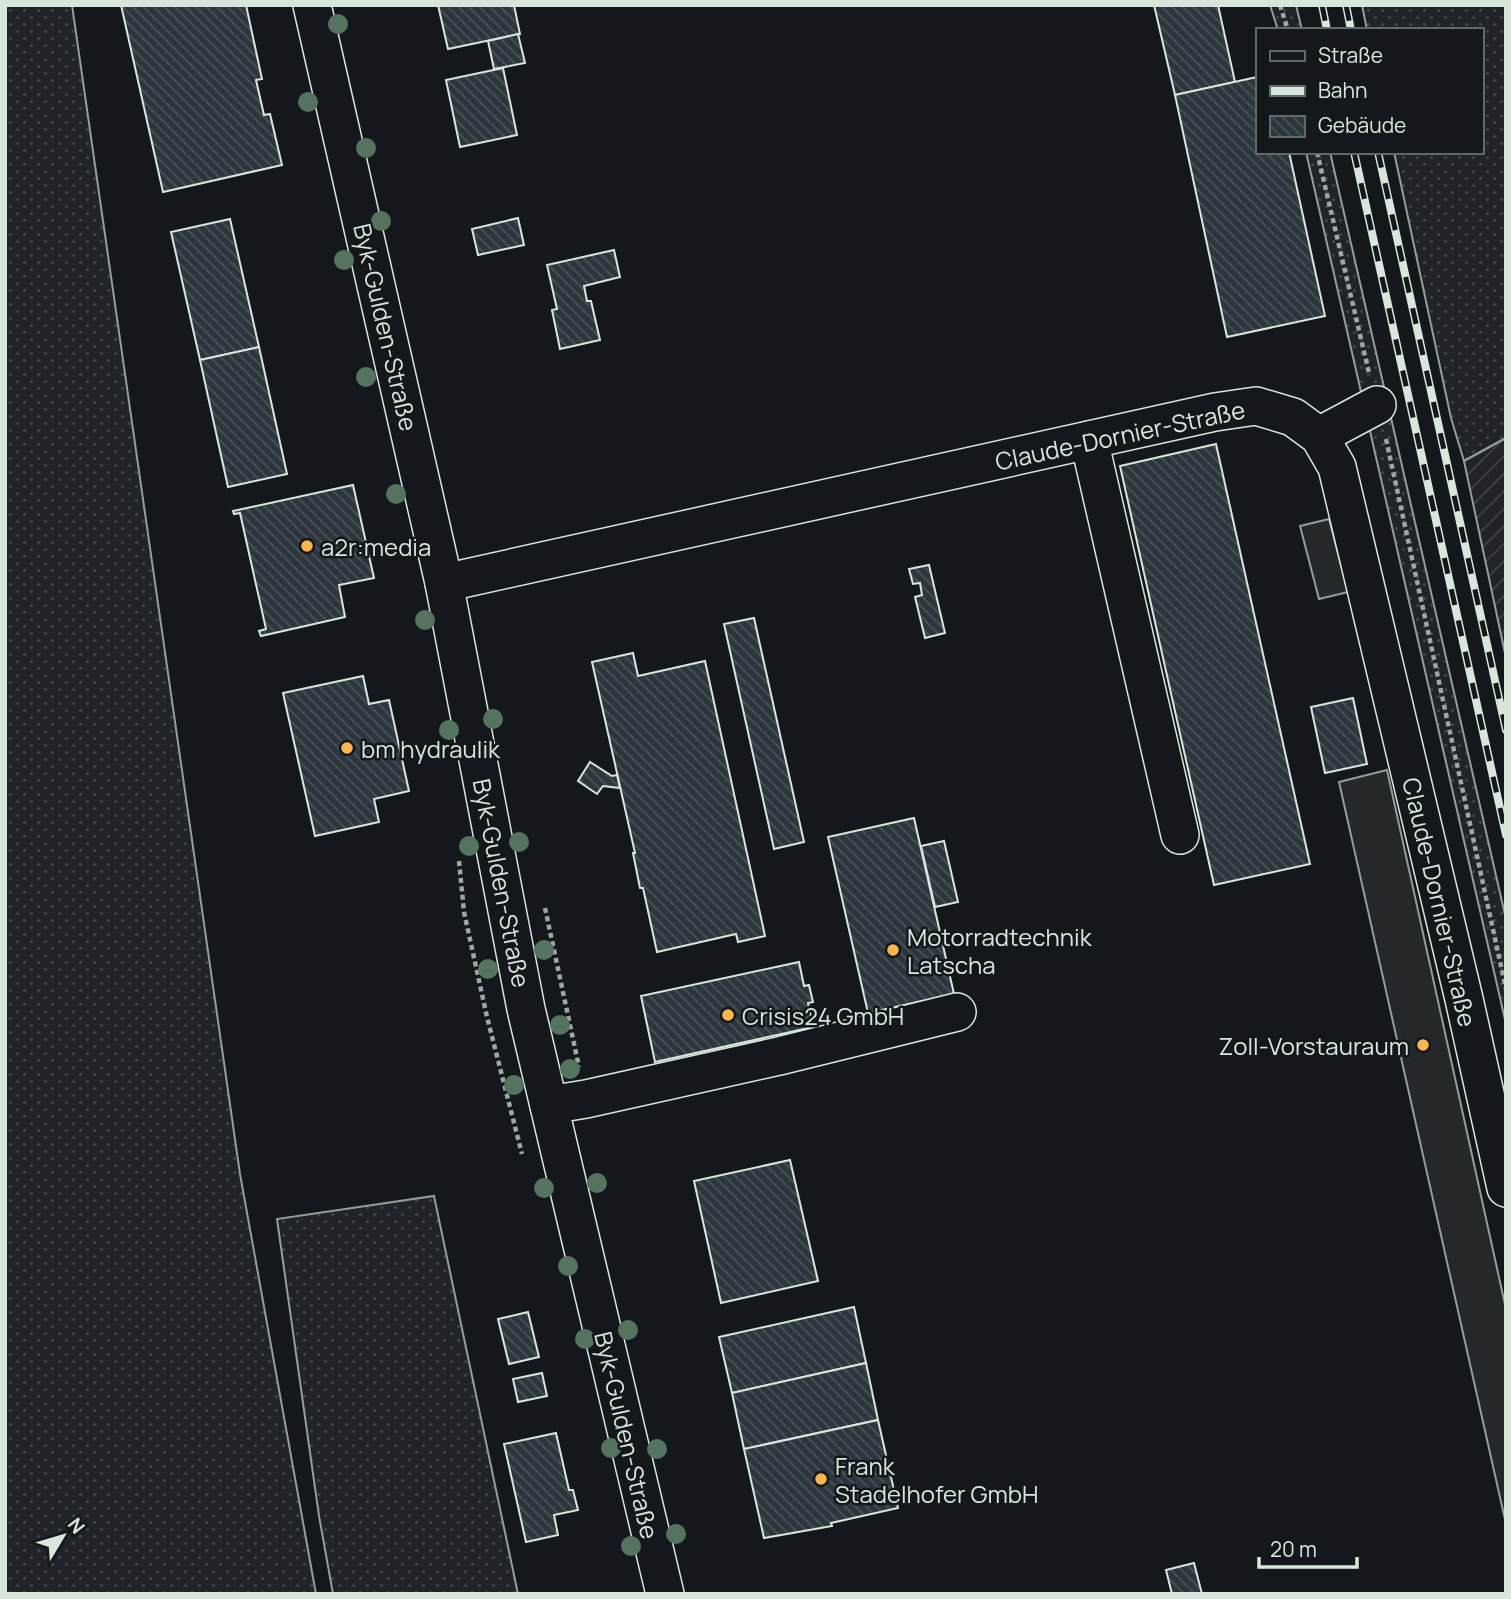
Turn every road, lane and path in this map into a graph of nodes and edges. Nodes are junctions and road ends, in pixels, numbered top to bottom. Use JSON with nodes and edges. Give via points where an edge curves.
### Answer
{"nodes":[{"id":1,"x":312,"y":5,"type":"edge"},
{"id":2,"x":1280,"y":5,"type":"edge"},
{"id":3,"x":1287,"y":28,"type":"edge"},
{"id":4,"x":1317,"y":154,"type":"edge"},
{"id":5,"x":1377,"y":405,"type":"junction"},
{"id":6,"x":1319,"y":436,"type":"junction"},
{"id":7,"x":1089,"y":440,"type":"junction"},
{"id":8,"x":444,"y":583,"type":"junction"},
{"id":9,"x":1180,"y":835,"type":"dead end"},
{"id":10,"x":1506,"y":989,"type":"edge"},
{"id":11,"x":957,"y":1012,"type":"dead end"},
{"id":12,"x":549,"y":1105,"type":"junction"},
{"id":13,"x":1506,"y":1188,"type":"edge"},
{"id":14,"x":664,"y":1594,"type":"edge"}],
"edges":[{"from":1,"to":8,"type":"street","name":"Byk-Gulden-Straße"},
{"from":2,"to":3,"type":"path"},
{"from":4,"to":5,"type":"path"},
{"from":5,"to":6,"type":"street"},
{"from":5,"to":10,"type":"path"},
{"from":6,"to":7,"type":"street","name":"Claude-Dornier-Straße","via":[[1293,417],[1256,406]]},
{"from":6,"to":13,"type":"street","name":"Claude-Dornier-Straße","via":[[1337,467]]},
{"from":7,"to":8,"type":"street","name":"Claude-Dornier-Straße"},
{"from":7,"to":9,"type":"street"},
{"from":8,"to":12,"type":"street","name":"Byk-Gulden-Straße","via":[[526,1009]]},
{"from":11,"to":12,"type":"street"},
{"from":12,"to":14,"type":"street","name":"Byk-Gulden-Straße"}]}
